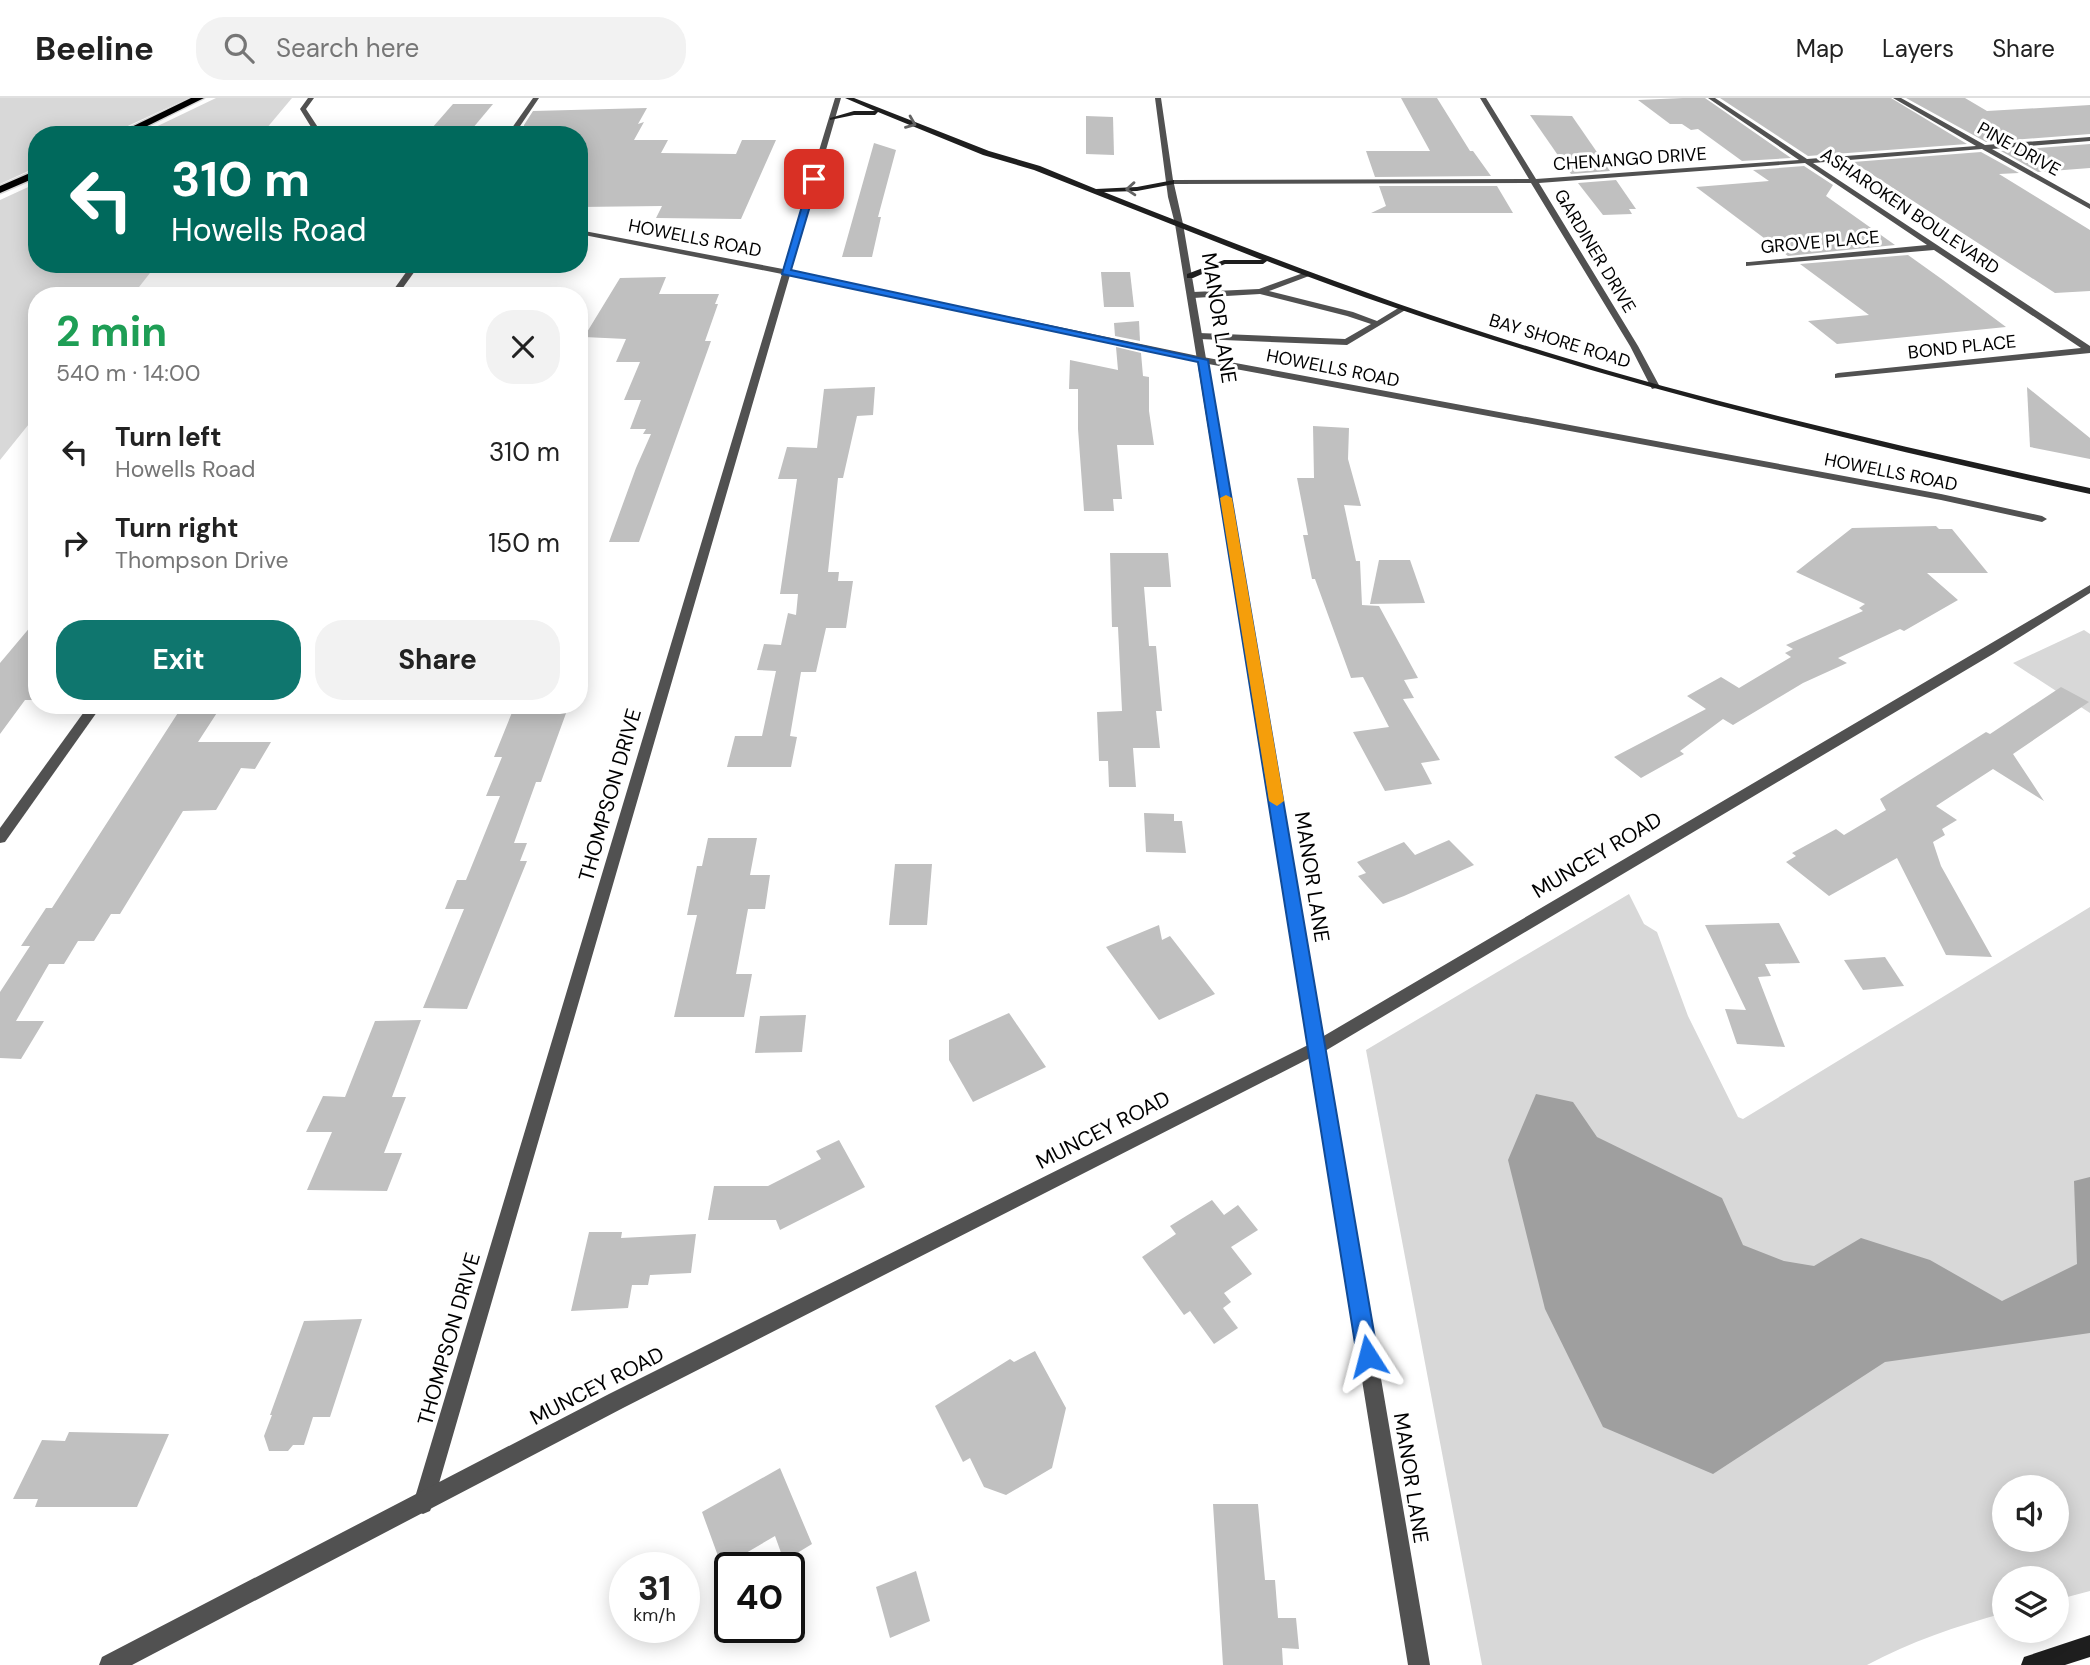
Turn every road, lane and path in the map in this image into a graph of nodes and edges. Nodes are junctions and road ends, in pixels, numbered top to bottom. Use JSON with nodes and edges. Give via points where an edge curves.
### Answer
{"nodes":[{"id":1,"x":199,"y":98,"type":"edge"},
{"id":2,"x":311,"y":98,"type":"edge"},
{"id":3,"x":536,"y":98,"type":"edge"},
{"id":4,"x":838,"y":98,"type":"edge"},
{"id":5,"x":848,"y":98,"type":"edge"},
{"id":6,"x":872,"y":98,"type":"edge"},
{"id":7,"x":1158,"y":98,"type":"edge"},
{"id":8,"x":1483,"y":98,"type":"edge"},
{"id":9,"x":1711,"y":98,"type":"edge"},
{"id":10,"x":1896,"y":98,"type":"edge"},
{"id":11,"x":888,"y":114,"type":"junction"},
{"id":12,"x":832,"y":119,"type":"junction"},
{"id":13,"x":139,"y":126,"type":"edge"},
{"id":14,"x":314,"y":126,"type":"edge"},
{"id":15,"x":516,"y":126,"type":"edge"},
{"id":16,"x":2090,"y":139,"type":"edge"},
{"id":17,"x":1984,"y":147,"type":"junction"},
{"id":18,"x":1808,"y":162,"type":"junction"},
{"id":19,"x":1037,"y":168,"type":"junction"},
{"id":20,"x":28,"y":177,"type":"edge"},
{"id":21,"x":1533,"y":181,"type":"junction"},
{"id":22,"x":1171,"y":182,"type":"junction"},
{"id":23,"x":0,"y":190,"type":"edge"},
{"id":24,"x":1091,"y":190,"type":"junction"},
{"id":25,"x":2090,"y":207,"type":"edge"},
{"id":26,"x":1179,"y":224,"type":"junction"},
{"id":27,"x":588,"y":234,"type":"edge"},
{"id":28,"x":1936,"y":247,"type":"junction"},
{"id":29,"x":1278,"y":263,"type":"junction"},
{"id":30,"x":1749,"y":264,"type":"dead end"},
{"id":31,"x":786,"y":272,"type":"junction"},
{"id":32,"x":1306,"y":274,"type":"junction"},
{"id":33,"x":1189,"y":276,"type":"junction"},
{"id":34,"x":1260,"y":291,"type":"junction"},
{"id":35,"x":1193,"y":295,"type":"junction"},
{"id":36,"x":1403,"y":309,"type":"junction"},
{"id":37,"x":1378,"y":324,"type":"junction"},
{"id":38,"x":1199,"y":335,"type":"junction"},
{"id":39,"x":2090,"y":350,"type":"edge"},
{"id":40,"x":1203,"y":360,"type":"junction"},
{"id":41,"x":1838,"y":376,"type":"dead end"},
{"id":42,"x":1655,"y":387,"type":"junction"},
{"id":43,"x":2090,"y":491,"type":"edge"},
{"id":44,"x":2042,"y":519,"type":"dead end"},
{"id":45,"x":2090,"y":588,"type":"edge"},
{"id":46,"x":90,"y":714,"type":"edge"},
{"id":47,"x":0,"y":838,"type":"edge"},
{"id":48,"x":1318,"y":1047,"type":"junction"},
{"id":49,"x":423,"y":1504,"type":"junction"},
{"id":50,"x":2090,"y":1646,"type":"edge"},
{"id":51,"x":110,"y":1665,"type":"edge"},
{"id":52,"x":1419,"y":1665,"type":"edge"},
{"id":53,"x":2032,"y":1665,"type":"edge"}],
"edges":[{"from":1,"to":13,"type":"highway"},
{"from":2,"to":14,"type":"street","via":[[303,109]]},
{"from":3,"to":15,"type":"street"},
{"from":4,"to":12,"type":"street","name":"THOMPSON DRIVE"},
{"from":5,"to":11,"type":"main road","name":"BAY SHORE ROAD"},
{"from":6,"to":19,"type":"main road","name":"BAY SHORE ROAD"},
{"from":7,"to":22,"type":"street","name":"MANOR LANE"},
{"from":8,"to":21,"type":"street","name":"GARDINER DRIVE"},
{"from":9,"to":18,"type":"street","name":"ASHAROKEN BOULEVARD"},
{"from":10,"to":17,"type":"street","name":"PINE DRIVE"},
{"from":11,"to":12,"type":"main road","via":[[863,112]]},
{"from":11,"to":19,"type":"main road","name":"BAY SHORE ROAD","one_way":true},
{"from":12,"to":31,"type":"street","name":"THOMPSON DRIVE"},
{"from":16,"to":17,"type":"street","name":"CHENANGO DRIVE"},
{"from":17,"to":18,"type":"street","name":"CHENANGO DRIVE"},
{"from":17,"to":25,"type":"street","name":"PINE DRIVE"},
{"from":18,"to":21,"type":"street","name":"CHENANGO DRIVE"},
{"from":18,"to":28,"type":"street","name":"ASHAROKEN BOULEVARD"},
{"from":19,"to":24,"type":"main road","name":"BAY SHORE ROAD"},
{"from":20,"to":23,"type":"highway"},
{"from":21,"to":22,"type":"street","name":"CHENANGO DRIVE"},
{"from":21,"to":42,"type":"street","name":"GARDINER DRIVE"},
{"from":22,"to":24,"type":"main road","one_way":true,"via":[[1138,189]]},
{"from":22,"to":26,"type":"street","name":"MANOR LANE"},
{"from":24,"to":26,"type":"main road","name":"BAY SHORE ROAD"},
{"from":26,"to":29,"type":"main road","name":"BAY SHORE ROAD"},
{"from":26,"to":33,"type":"street","name":"MANOR LANE"},
{"from":27,"to":31,"type":"street","name":"HOWELLS ROAD"},
{"from":28,"to":30,"type":"street","name":"GROVE PLACE"},
{"from":28,"to":39,"type":"street","name":"ASHAROKEN BOULEVARD"},
{"from":29,"to":32,"type":"main road","name":"BAY SHORE ROAD"},
{"from":29,"to":33,"type":"main road","via":[[1224,262]]},
{"from":31,"to":40,"type":"street","name":"HOWELLS ROAD"},
{"from":31,"to":49,"type":"street","name":"THOMPSON DRIVE"},
{"from":32,"to":34,"type":"street"},
{"from":32,"to":36,"type":"main road","name":"BAY SHORE ROAD"},
{"from":33,"to":35,"type":"street","name":"MANOR LANE"},
{"from":34,"to":35,"type":"street"},
{"from":34,"to":37,"type":"street"},
{"from":35,"to":38,"type":"street","name":"MANOR LANE"},
{"from":36,"to":37,"type":"street"},
{"from":36,"to":42,"type":"main road","name":"BAY SHORE ROAD"},
{"from":37,"to":38,"type":"street","via":[[1346,342]]},
{"from":38,"to":40,"type":"street","name":"MANOR LANE"},
{"from":39,"to":41,"type":"street","name":"BOND PLACE"},
{"from":40,"to":44,"type":"street","name":"HOWELLS ROAD"},
{"from":40,"to":48,"type":"street","name":"MANOR LANE"},
{"from":42,"to":43,"type":"main road","name":"BAY SHORE ROAD"},
{"from":45,"to":48,"type":"street","name":"MUNCEY ROAD"},
{"from":46,"to":47,"type":"street"},
{"from":48,"to":49,"type":"street","name":"MUNCEY ROAD","via":[[628,1395]]},
{"from":48,"to":52,"type":"street","name":"MANOR LANE"},
{"from":49,"to":51,"type":"street","name":"MUNCEY ROAD"},
{"from":50,"to":53,"type":"main road"}]}
